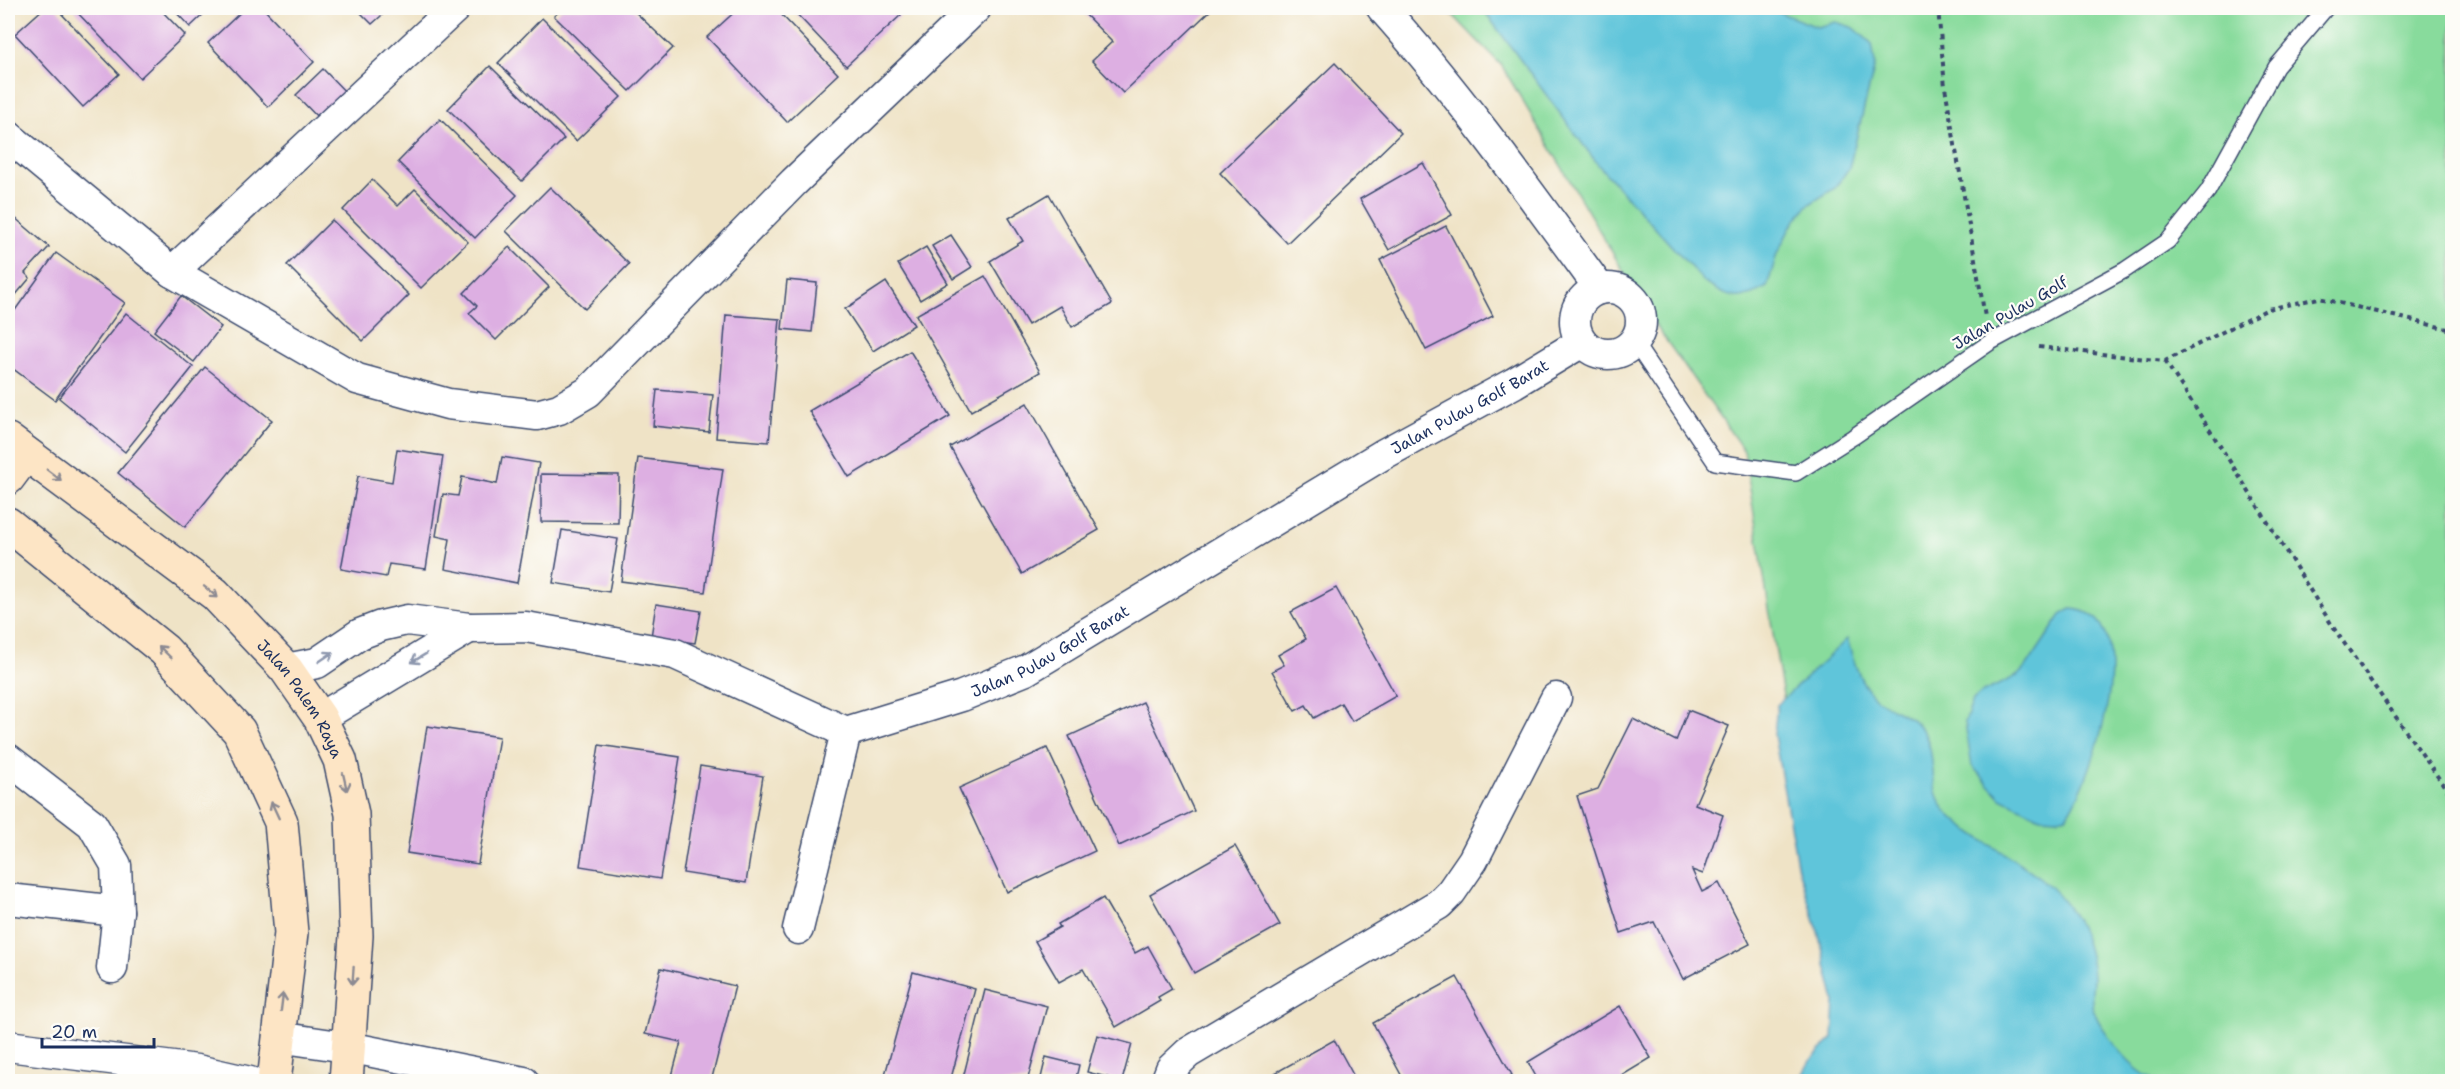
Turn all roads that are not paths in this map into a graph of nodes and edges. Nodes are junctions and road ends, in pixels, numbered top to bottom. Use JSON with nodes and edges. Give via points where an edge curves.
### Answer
{"nodes":[{"id":1,"x":455,"y":8,"type":"edge"},
{"id":2,"x":976,"y":8,"type":"edge"},
{"id":3,"x":1382,"y":8,"type":"edge"},
{"id":4,"x":2326,"y":8,"type":"edge"},
{"id":5,"x":8,"y":136,"type":"edge"},
{"id":6,"x":172,"y":272,"type":"junction"},
{"id":7,"x":1600,"y":289,"type":"junction"},
{"id":8,"x":1582,"y":342,"type":"junction"},
{"id":9,"x":1634,"y":342,"type":"junction"},
{"id":10,"x":14,"y":458,"type":"edge"},
{"id":11,"x":8,"y":524,"type":"edge"},
{"id":12,"x":469,"y":628,"type":"junction"},
{"id":13,"x":286,"y":669,"type":"junction"},
{"id":14,"x":1556,"y":698,"type":"dead end"},
{"id":15,"x":320,"y":718,"type":"junction"},
{"id":16,"x":846,"y":732,"type":"junction"},
{"id":17,"x":8,"y":759,"type":"edge"},
{"id":18,"x":8,"y":899,"type":"edge"},
{"id":19,"x":118,"y":911,"type":"junction"},
{"id":20,"x":798,"y":929,"type":"dead end"},
{"id":21,"x":112,"y":968,"type":"dead end"},
{"id":22,"x":278,"y":1037,"type":"junction"},
{"id":23,"x":8,"y":1046,"type":"edge"},
{"id":24,"x":348,"y":1048,"type":"junction"},
{"id":25,"x":250,"y":1082,"type":"edge"},
{"id":26,"x":274,"y":1082,"type":"edge"},
{"id":27,"x":346,"y":1082,"type":"edge"},
{"id":28,"x":524,"y":1082,"type":"edge"},
{"id":29,"x":1166,"y":1082,"type":"edge"}],
"edges":[{"from":1,"to":6,"type":"street"},
{"from":2,"to":6,"type":"street","via":[[794,182],[588,392],[560,409],[537,415],[448,404],[357,379]]},
{"from":3,"to":7,"type":"street","via":[[1485,131]]},
{"from":4,"to":9,"type":"lane","name":"Jalan Pulau Golf","via":[[2276,67],[2208,191],[2168,241],[2124,270],[1989,343],[1796,472],[1715,462]]},
{"from":5,"to":6,"type":"street"},
{"from":7,"to":8,"type":"street","via":[[1577,310],[1577,332]]},
{"from":7,"to":9,"type":"street","via":[[1621,291],[1636,304],[1641,323]]},
{"from":8,"to":9,"type":"street","via":[[1591,350],[1614,354]]},
{"from":8,"to":16,"type":"street","name":"Jalan Pulau Golf Barat","via":[[1382,455],[1026,670],[963,696]]},
{"from":10,"to":13,"type":"street","name":"Jalan Palem Raya","one_way":true,"via":[[215,594]]},
{"from":22,"to":11,"type":"street","one_way":true,"via":[[291,933],[281,822],[238,731],[164,650]]},
{"from":13,"to":12,"type":"street","one_way":true,"via":[[317,663],[371,630],[407,620]]},
{"from":12,"to":15,"type":"street","one_way":true},
{"from":12,"to":16,"type":"street","via":[[526,627],[675,654]]},
{"from":13,"to":15,"type":"street","name":"Jalan Palem Raya"},
{"from":14,"to":29,"type":"street","via":[[1473,860],[1439,904],[1188,1053],[1171,1069]]},
{"from":15,"to":24,"type":"street","name":"Jalan Palem Raya","one_way":true,"via":[[340,760],[352,814],[356,936]]},
{"from":16,"to":20,"type":"street"},
{"from":17,"to":19,"type":"street","via":[[92,824],[116,865]]},
{"from":18,"to":19,"type":"street"},
{"from":19,"to":21,"type":"street"},
{"from":22,"to":24,"type":"street"},
{"from":22,"to":26,"type":"street"},
{"from":23,"to":25,"type":"street","via":[[197,1070]]},
{"from":24,"to":27,"type":"street","name":"Jalan Palem Raya"},
{"from":24,"to":28,"type":"street"}]}
